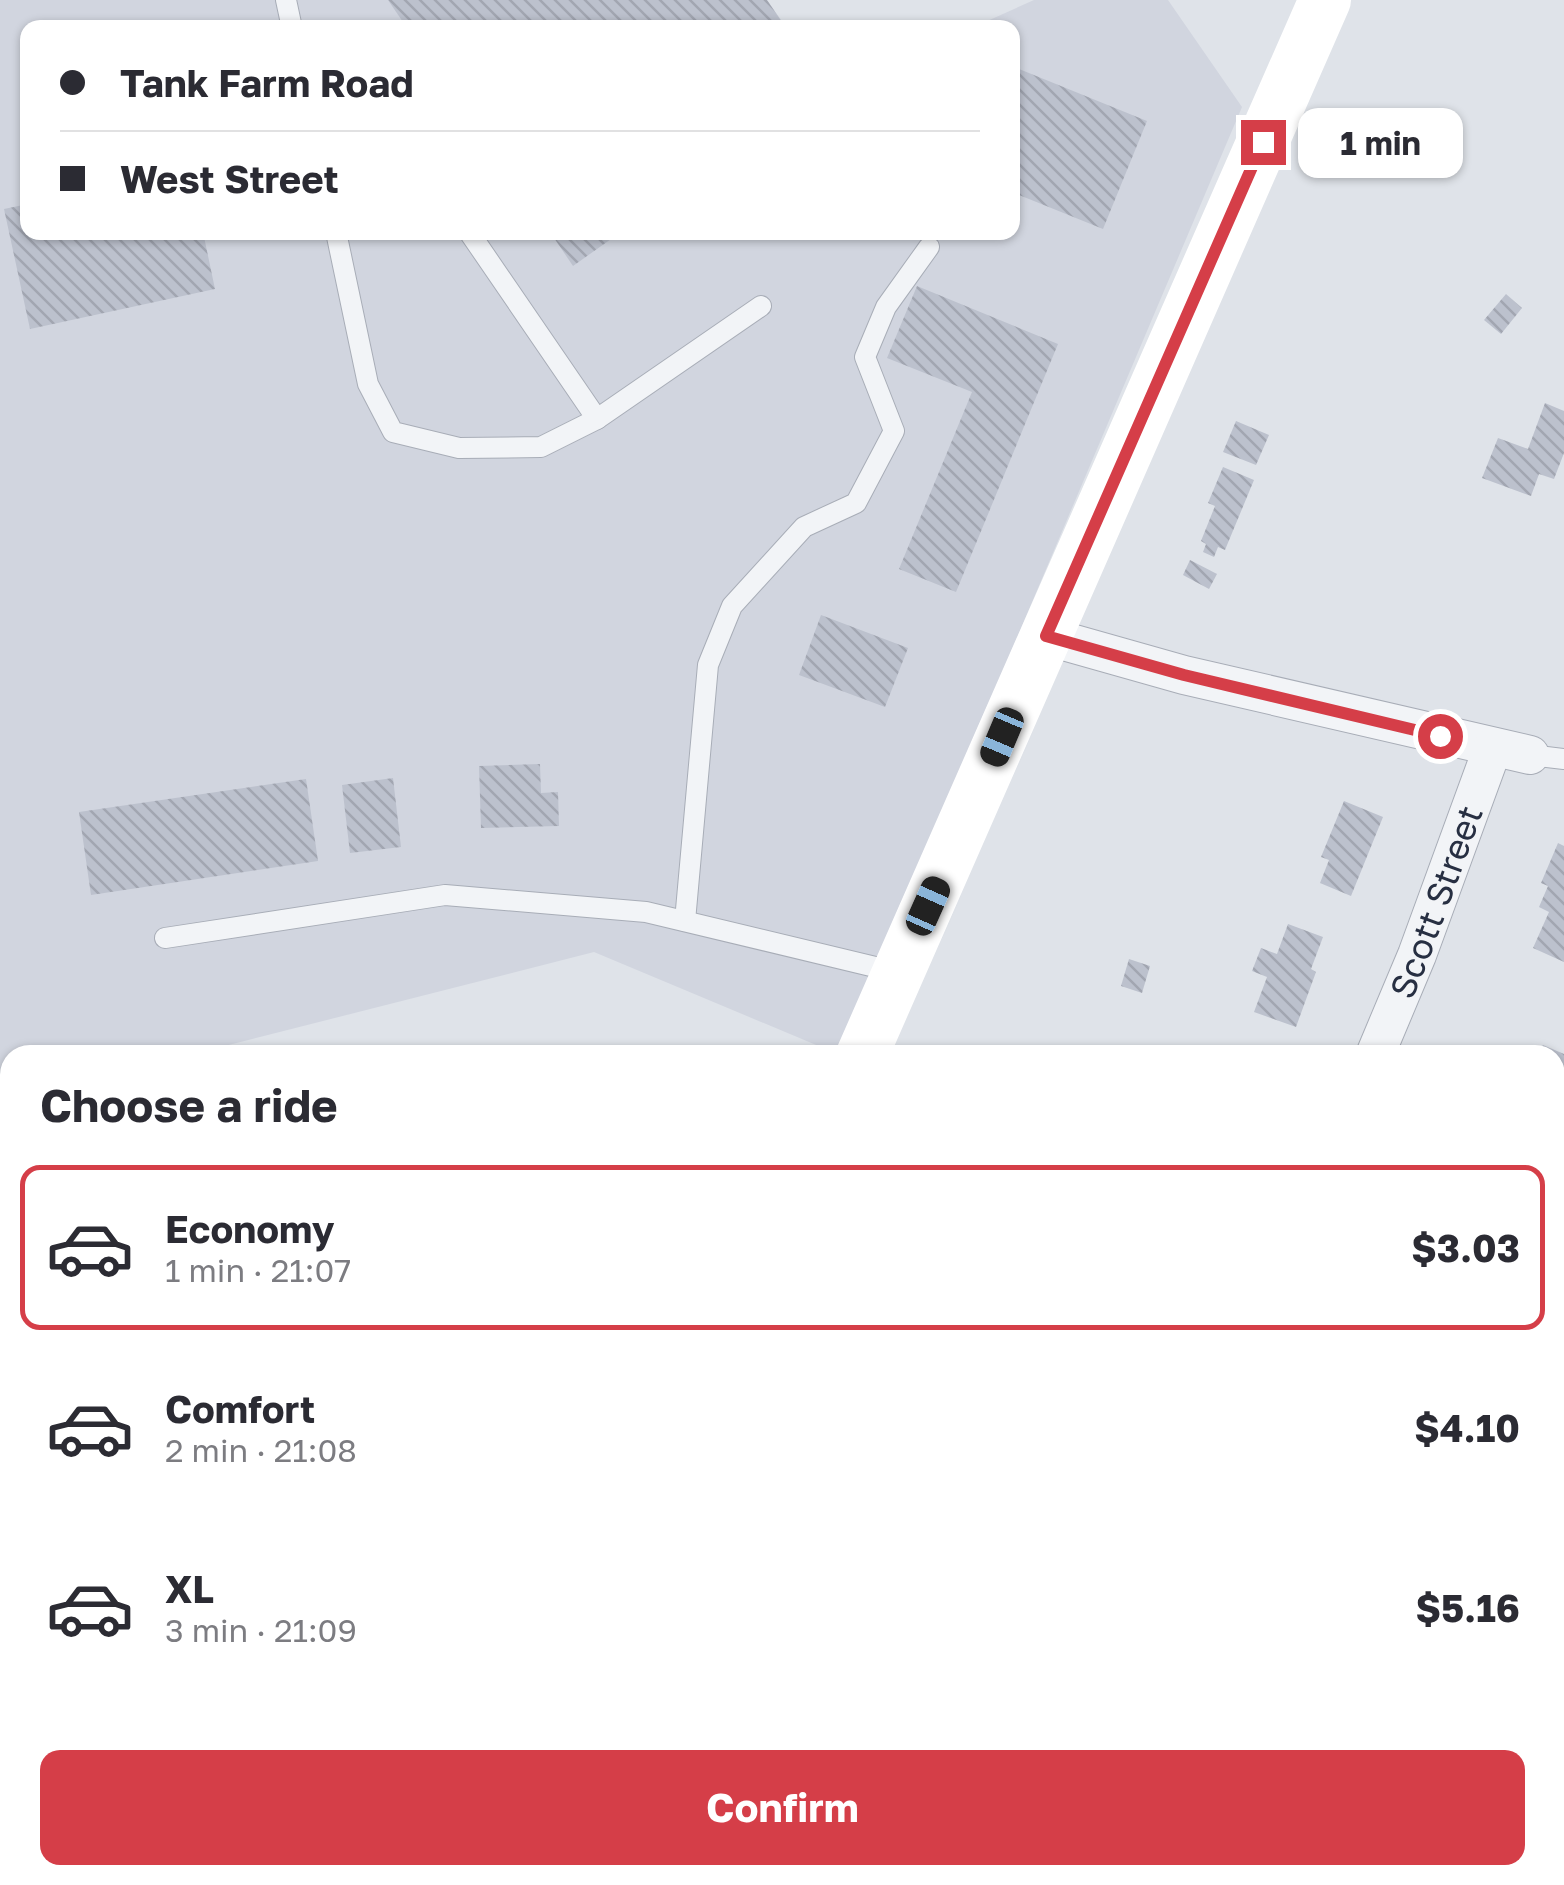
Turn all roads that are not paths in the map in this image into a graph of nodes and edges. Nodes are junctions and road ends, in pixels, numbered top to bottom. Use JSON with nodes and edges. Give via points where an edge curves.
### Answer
{"nodes":[{"id":1,"x":1325,"y":0,"type":"edge"},
{"id":2,"x":338,"y":240,"type":"edge"},
{"id":3,"x":475,"y":240,"type":"edge"},
{"id":4,"x":928,"y":247,"type":"dead end"},
{"id":5,"x":760,"y":306,"type":"dead end"},
{"id":6,"x":598,"y":419,"type":"junction"},
{"id":7,"x":1046,"y":636,"type":"junction"},
{"id":8,"x":1493,"y":747,"type":"junction"},
{"id":9,"x":1547,"y":757,"type":"edge"},
{"id":10,"x":685,"y":921,"type":"junction"},
{"id":11,"x":165,"y":938,"type":"dead end"},
{"id":12,"x":898,"y":973,"type":"junction"},
{"id":13,"x":866,"y":1045,"type":"edge"},
{"id":14,"x":1379,"y":1045,"type":"edge"}],
"edges":[{"from":1,"to":7,"type":"main road"},
{"from":2,"to":6,"type":"lane","via":[[368,384],[394,432],[460,448],[541,447]]},
{"from":3,"to":6,"type":"lane"},
{"from":4,"to":10,"type":"lane","via":[[886,306],[866,357],[894,431],[856,502],[804,527],[732,606],[708,665]]},
{"from":5,"to":6,"type":"lane"},
{"from":7,"to":8,"type":"street"},
{"from":7,"to":12,"type":"main road"},
{"from":8,"to":9,"type":"street"},
{"from":8,"to":14,"type":"street","name":"Scott Street"},
{"from":10,"to":11,"type":"lane","via":[[446,895]]},
{"from":10,"to":12,"type":"lane"},
{"from":12,"to":13,"type":"main road"}]}
